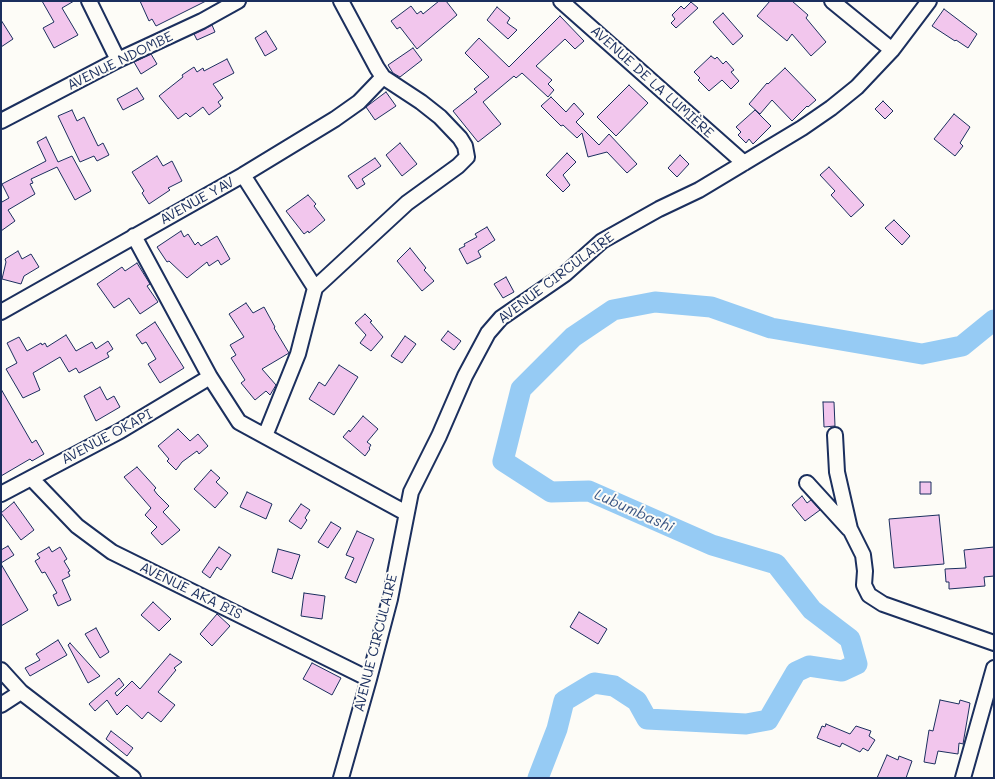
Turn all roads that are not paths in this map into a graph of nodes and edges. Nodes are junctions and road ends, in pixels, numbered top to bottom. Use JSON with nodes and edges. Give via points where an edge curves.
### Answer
{"nodes":[{"id":1,"x":89,"y":1,"type":"edge"},
{"id":2,"x":238,"y":1,"type":"edge"},
{"id":3,"x":342,"y":1,"type":"edge"},
{"id":4,"x":561,"y":1,"type":"edge"},
{"id":5,"x":832,"y":1,"type":"edge"},
{"id":6,"x":929,"y":1,"type":"edge"},
{"id":7,"x":892,"y":50,"type":"junction"},
{"id":8,"x":118,"y":60,"type":"junction"},
{"id":9,"x":383,"y":77,"type":"junction"},
{"id":10,"x":1,"y":121,"type":"edge"},
{"id":11,"x":744,"y":163,"type":"junction"},
{"id":12,"x":243,"y":174,"type":"junction"},
{"id":13,"x":134,"y":236,"type":"junction"},
{"id":14,"x":315,"y":288,"type":"junction"},
{"id":15,"x":1,"y":312,"type":"edge"},
{"id":16,"x":210,"y":377,"type":"junction"},
{"id":17,"x":835,"y":435,"type":"dead end"},
{"id":18,"x":264,"y":436,"type":"junction"},
{"id":19,"x":31,"y":478,"type":"junction"},
{"id":20,"x":808,"y":483,"type":"dead end"},
{"id":21,"x":1,"y":494,"type":"edge"},
{"id":22,"x":406,"y":513,"type":"junction"},
{"id":23,"x":850,"y":529,"type":"junction"},
{"id":24,"x":994,"y":643,"type":"edge"},
{"id":25,"x":994,"y":668,"type":"edge"},
{"id":26,"x":1,"y":670,"type":"edge"},
{"id":27,"x":370,"y":679,"type":"junction"},
{"id":28,"x":21,"y":692,"type":"junction"},
{"id":29,"x":1,"y":705,"type":"edge"},
{"id":30,"x":133,"y":778,"type":"edge"},
{"id":31,"x":341,"y":778,"type":"edge"},
{"id":32,"x":963,"y":778,"type":"edge"}],
"edges":[{"from":1,"to":8,"type":"street"},
{"from":2,"to":8,"type":"street","name":"AVENUE NDOMBE"},
{"from":3,"to":9,"type":"street"},
{"from":4,"to":11,"type":"street","name":"AVENUE DE LA LUMIÈRE"},
{"from":5,"to":7,"type":"street"},
{"from":6,"to":7,"type":"street","name":"AVENUE CIRCULAIRE"},
{"from":7,"to":11,"type":"street","name":"AVENUE CIRCULAIRE","via":[[857,87],[831,108]]},
{"from":8,"to":10,"type":"street","name":"AVENUE NDOMBE"},
{"from":9,"to":12,"type":"street","name":"AVENUE YAV","via":[[359,102],[335,119]]},
{"from":9,"to":14,"type":"street","via":[[440,117],[460,138],[467,157],[407,203]]},
{"from":11,"to":22,"type":"street","name":"AVENUE CIRCULAIRE","via":[[602,241],[565,274],[501,318],[488,333],[465,376],[414,484]]},
{"from":12,"to":13,"type":"street","name":"AVENUE YAV"},
{"from":12,"to":14,"type":"street"},
{"from":13,"to":15,"type":"street","name":"AVENUE YAV"},
{"from":13,"to":16,"type":"street"},
{"from":14,"to":18,"type":"street","via":[[298,354]]},
{"from":16,"to":18,"type":"street","via":[[237,419]]},
{"from":16,"to":19,"type":"street","name":"AVENUE OKAPI","via":[[135,423]]},
{"from":17,"to":23,"type":"street","via":[[837,472]]},
{"from":18,"to":22,"type":"street"},
{"from":19,"to":21,"type":"street","name":"AVENUE OKAPI"},
{"from":19,"to":27,"type":"street","name":"AVENUE AKA BIS","via":[[77,526],[112,552]]},
{"from":20,"to":23,"type":"street"},
{"from":22,"to":27,"type":"street","name":"AVENUE CIRCULAIRE","via":[[390,599]]},
{"from":23,"to":24,"type":"street","via":[[863,555],[866,590],[874,600]]},
{"from":25,"to":32,"type":"street"},
{"from":26,"to":28,"type":"street"},
{"from":27,"to":31,"type":"street","name":"AVENUE CIRCULAIRE"},
{"from":28,"to":29,"type":"street"},
{"from":28,"to":30,"type":"street"}]}
